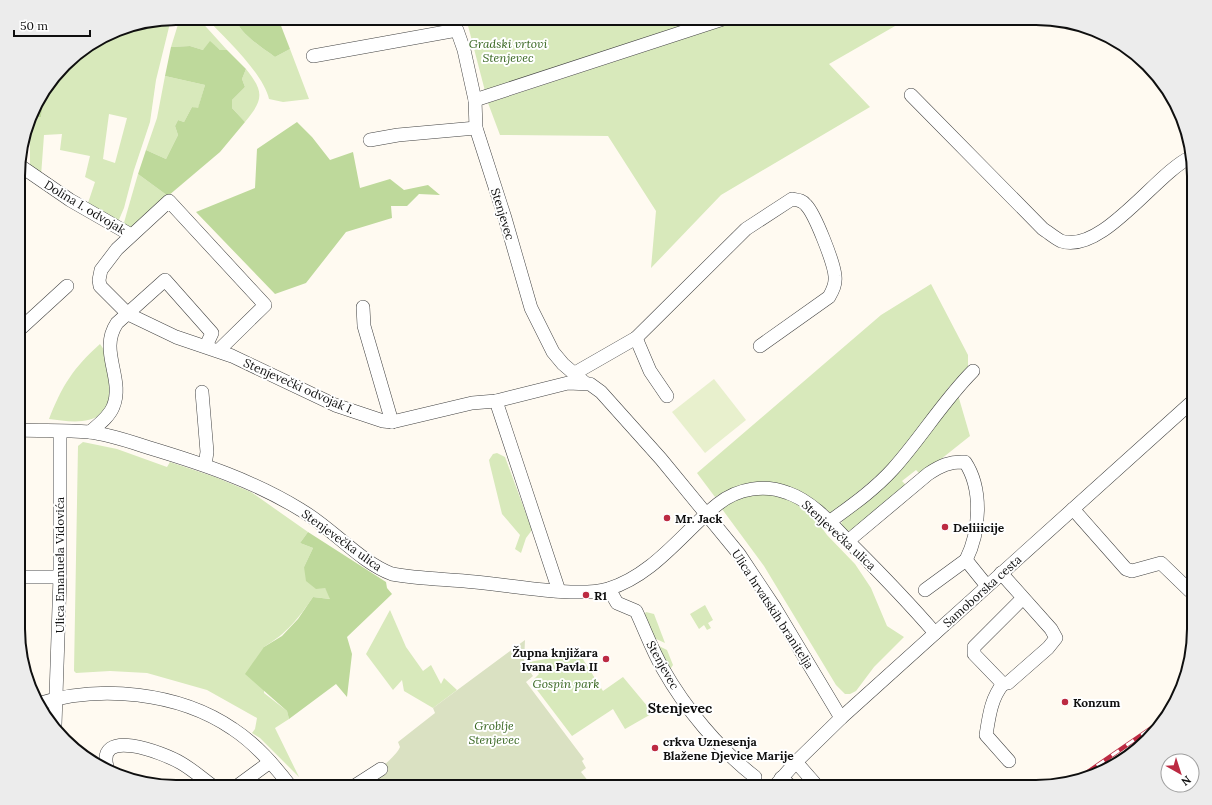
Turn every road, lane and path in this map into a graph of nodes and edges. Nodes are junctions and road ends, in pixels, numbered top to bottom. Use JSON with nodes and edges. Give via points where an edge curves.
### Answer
{"nodes":[{"id":1,"x":705,"y":25,"type":"edge"},
{"id":2,"x":313,"y":56,"type":"dead end"},
{"id":3,"x":911,"y":95,"type":"dead end"},
{"id":4,"x":475,"y":100,"type":"junction"},
{"id":5,"x":476,"y":128,"type":"junction"},
{"id":6,"x":370,"y":140,"type":"dead end"},
{"id":7,"x":1186,"y":160,"type":"edge"},
{"id":8,"x":25,"y":169,"type":"edge"},
{"id":9,"x":131,"y":235,"type":"junction"},
{"id":10,"x":67,"y":286,"type":"dead end"},
{"id":11,"x":363,"y":307,"type":"dead end"},
{"id":12,"x":128,"y":314,"type":"junction"},
{"id":13,"x":25,"y":324,"type":"edge"},
{"id":14,"x":636,"y":338,"type":"junction"},
{"id":15,"x":206,"y":346,"type":"junction"},
{"id":16,"x":760,"y":346,"type":"dead end"},
{"id":17,"x":219,"y":350,"type":"junction"},
{"id":18,"x":973,"y":371,"type":"dead end"},
{"id":19,"x":575,"y":373,"type":"junction"},
{"id":20,"x":584,"y":382,"type":"junction"},
{"id":21,"x":202,"y":392,"type":"dead end"},
{"id":22,"x":667,"y":396,"type":"dead end"},
{"id":23,"x":496,"y":401,"type":"junction"},
{"id":24,"x":1187,"y":409,"type":"edge"},
{"id":25,"x":392,"y":422,"type":"junction"},
{"id":26,"x":25,"y":430,"type":"edge"},
{"id":27,"x":60,"y":432,"type":"junction"},
{"id":28,"x":90,"y":432,"type":"junction"},
{"id":29,"x":205,"y":465,"type":"junction"},
{"id":30,"x":1072,"y":509,"type":"junction"},
{"id":31,"x":706,"y":516,"type":"junction"},
{"id":32,"x":829,"y":522,"type":"junction"},
{"id":33,"x":848,"y":541,"type":"junction"},
{"id":34,"x":966,"y":560,"type":"junction"},
{"id":35,"x":1001,"y":573,"type":"junction"},
{"id":36,"x":25,"y":577,"type":"edge"},
{"id":37,"x":60,"y":577,"type":"junction"},
{"id":38,"x":987,"y":586,"type":"junction"},
{"id":39,"x":1187,"y":588,"type":"edge"},
{"id":40,"x":609,"y":589,"type":"junction"},
{"id":41,"x":925,"y":590,"type":"dead end"},
{"id":42,"x":559,"y":591,"type":"junction"},
{"id":43,"x":1023,"y":598,"type":"junction"},
{"id":44,"x":935,"y":633,"type":"junction"},
{"id":45,"x":1002,"y":684,"type":"junction"},
{"id":46,"x":57,"y":699,"type":"junction"},
{"id":47,"x":44,"y":702,"type":"edge"},
{"id":48,"x":841,"y":718,"type":"junction"},
{"id":49,"x":55,"y":720,"type":"edge"},
{"id":50,"x":1009,"y":761,"type":"dead end"},
{"id":51,"x":270,"y":762,"type":"junction"},
{"id":52,"x":796,"y":762,"type":"junction"},
{"id":53,"x":106,"y":763,"type":"edge"},
{"id":54,"x":380,"y":769,"type":"dead end"},
{"id":55,"x":755,"y":777,"type":"dead end"},
{"id":56,"x":204,"y":780,"type":"edge"},
{"id":57,"x":246,"y":780,"type":"edge"},
{"id":58,"x":285,"y":780,"type":"edge"},
{"id":59,"x":364,"y":780,"type":"edge"},
{"id":60,"x":780,"y":780,"type":"edge"},
{"id":61,"x":812,"y":780,"type":"edge"}],
"edges":[{"from":1,"to":4,"type":"street"},
{"from":2,"to":4,"type":"street","name":"Stenjevec","via":[[457,30]]},
{"from":3,"to":7,"type":"street","via":[[1043,229],[1061,241],[1086,240],[1105,229]]},
{"from":4,"to":5,"type":"street","name":"Stenjevec"},
{"from":5,"to":6,"type":"street"},
{"from":5,"to":19,"type":"street","name":"Stenjevec","via":[[530,308],[552,352]]},
{"from":8,"to":9,"type":"street","name":"Dolina I. odvojak","via":[[70,200]]},
{"from":9,"to":12,"type":"street","name":"Stenjevečki odvojak I.","via":[[101,270],[98,280],[100,286]]},
{"from":9,"to":17,"type":"street","via":[[169,201],[265,305]]},
{"from":10,"to":13,"type":"street"},
{"from":11,"to":25,"type":"street","via":[[364,326]]},
{"from":12,"to":15,"type":"street","name":"Stenjevečki odvojak I.","via":[[188,342]]},
{"from":12,"to":15,"type":"street","via":[[165,280],[212,333]]},
{"from":12,"to":28,"type":"street","via":[[113,330],[109,344],[116,385],[113,408]]},
{"from":14,"to":16,"type":"street","via":[[746,229],[792,199],[802,201],[808,206],[820,232],[835,276],[834,287],[829,297]]},
{"from":14,"to":19,"type":"street"},
{"from":14,"to":22,"type":"street","via":[[650,371]]},
{"from":15,"to":17,"type":"street","name":"Stenjevečki odvojak I."},
{"from":17,"to":25,"type":"street","name":"Stenjevečki odvojak I.","via":[[335,405]]},
{"from":18,"to":32,"type":"street","via":[[893,469],[877,485]]},
{"from":19,"to":20,"type":"street","name":"Stenjevec"},
{"from":20,"to":23,"type":"street","name":"Stenjevečki odvojak I.","via":[[552,386]]},
{"from":20,"to":31,"type":"street","name":"Ulica hrvatskih branitelja","via":[[594,387],[615,407]]},
{"from":21,"to":29,"type":"street","via":[[207,452]]},
{"from":23,"to":25,"type":"street","name":"Stenjevečki odvojak I.","via":[[472,403]]},
{"from":23,"to":42,"type":"street"},
{"from":24,"to":30,"type":"street","name":"Samoborska cesta"},
{"from":26,"to":27,"type":"street","name":"Stenjevečka ulica"},
{"from":27,"to":28,"type":"street","name":"Stenjevečka ulica"},
{"from":27,"to":37,"type":"street","name":"Ulica Emanuela Vidovića"},
{"from":28,"to":29,"type":"street","name":"Stenjevečka ulica"},
{"from":29,"to":42,"type":"street","name":"Stenjevečka ulica","via":[[255,484],[300,509],[379,569],[392,574]]},
{"from":30,"to":35,"type":"street","name":"Samoborska cesta"},
{"from":30,"to":39,"type":"street","via":[[1126,569],[1132,571],[1161,563]]},
{"from":31,"to":32,"type":"street","name":"Stenjevečka ulica","via":[[718,504],[734,494],[761,488],[796,496]]},
{"from":31,"to":40,"type":"street","name":"Stenjevečka ulica","via":[[640,573]]},
{"from":31,"to":48,"type":"street","name":"Ulica hrvatskih branitelja","via":[[739,554],[775,608]]},
{"from":32,"to":33,"type":"street","name":"Stenjevečka ulica"},
{"from":33,"to":34,"type":"street","via":[[928,474],[954,461],[965,462],[971,471],[976,493],[977,523],[972,548]]},
{"from":33,"to":44,"type":"street","name":"Stenjevečka ulica"},
{"from":34,"to":38,"type":"street"},
{"from":34,"to":41,"type":"street"},
{"from":35,"to":38,"type":"street","name":"Samoborska cesta"},
{"from":35,"to":43,"type":"street"},
{"from":36,"to":37,"type":"street"},
{"from":37,"to":46,"type":"street","name":"Ulica Emanuela Vidovića"},
{"from":38,"to":44,"type":"street","name":"Samoborska cesta"},
{"from":40,"to":42,"type":"street","name":"Stenjevečka ulica"},
{"from":40,"to":55,"type":"street","name":"Stenjevec","via":[[617,604],[636,611],[662,667],[694,713],[724,750]]},
{"from":43,"to":45,"type":"street","via":[[974,647],[974,654]]},
{"from":43,"to":45,"type":"street","via":[[1051,628],[1056,635],[1056,641],[1008,683]]},
{"from":44,"to":48,"type":"street","name":"Samoborska cesta"},
{"from":45,"to":50,"type":"street","via":[[996,691],[986,735]]},
{"from":46,"to":47,"type":"street"},
{"from":46,"to":49,"type":"street","name":"Ulica Emanuela Vidovića"},
{"from":46,"to":51,"type":"street","via":[[100,693],[171,702],[205,714],[232,728],[254,745]]},
{"from":48,"to":52,"type":"street","name":"Samoborska cesta"},
{"from":51,"to":57,"type":"street"},
{"from":51,"to":58,"type":"street"},
{"from":52,"to":60,"type":"street","name":"Samoborska cesta"},
{"from":52,"to":61,"type":"street"},
{"from":53,"to":56,"type":"street","via":[[107,751],[110,748],[119,745],[140,748],[164,754]]},
{"from":54,"to":59,"type":"street"}]}
